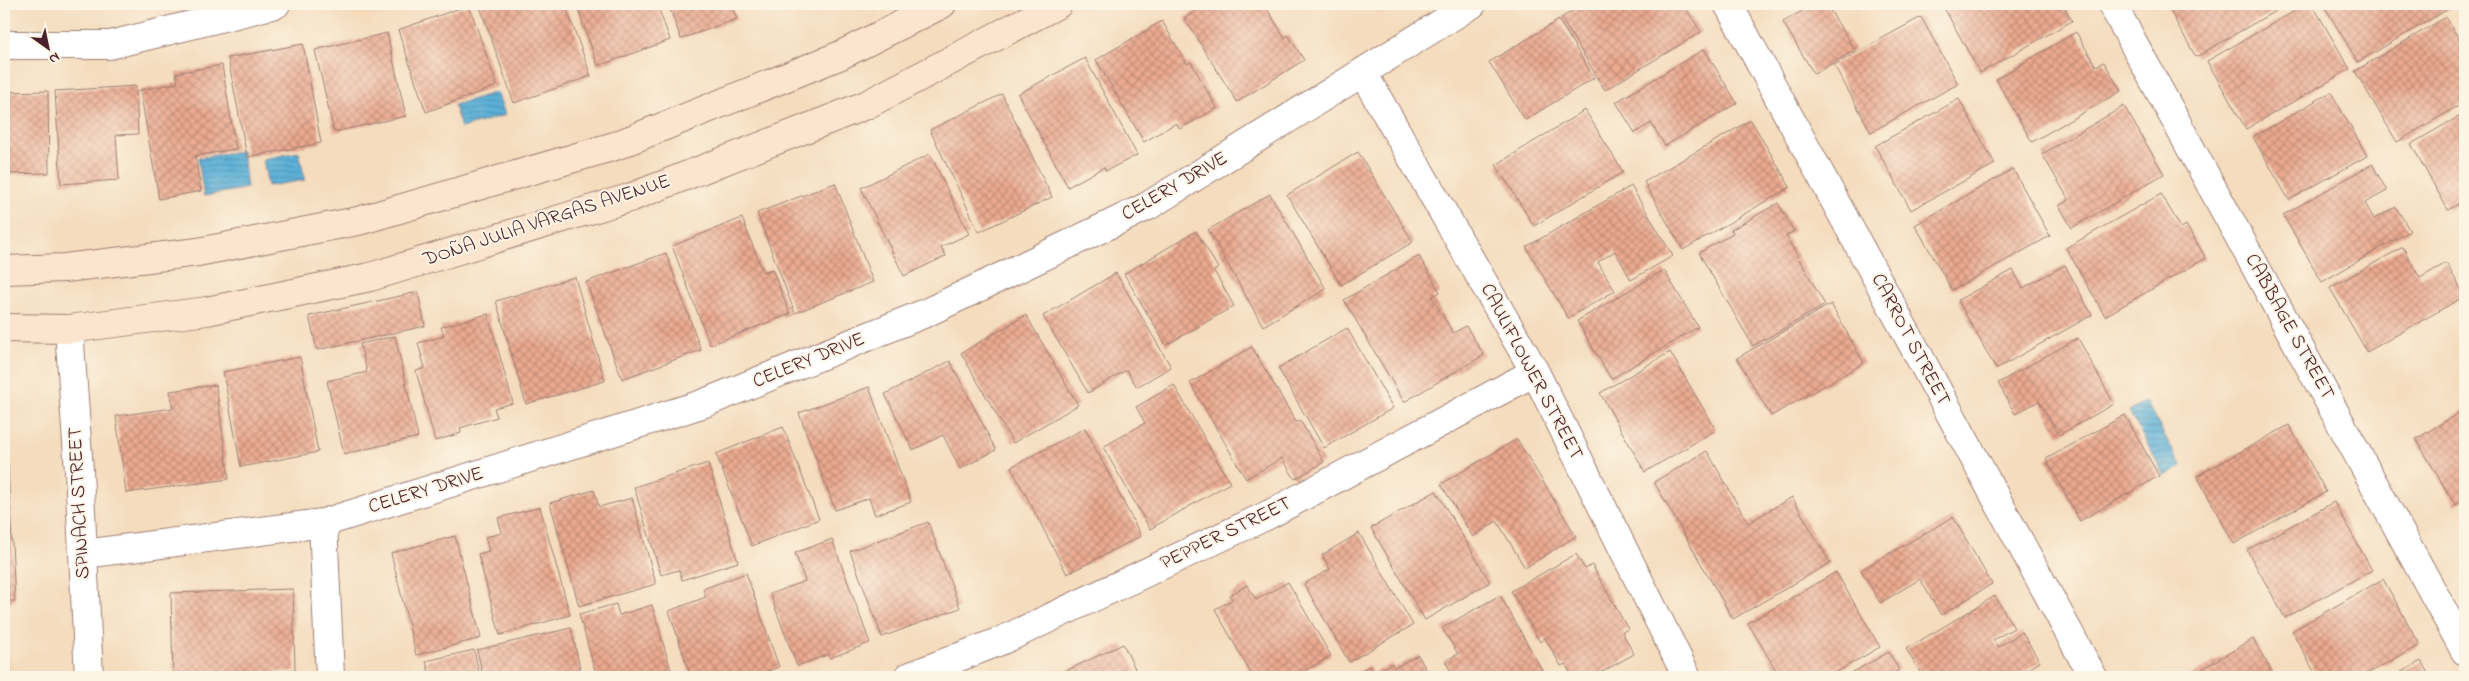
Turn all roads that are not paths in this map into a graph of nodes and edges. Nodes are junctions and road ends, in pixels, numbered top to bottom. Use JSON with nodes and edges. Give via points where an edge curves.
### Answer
{"nodes":[{"id":1,"x":276,"y":4,"type":"edge"},
{"id":2,"x":942,"y":4,"type":"edge"},
{"id":3,"x":1058,"y":4,"type":"edge"},
{"id":4,"x":1472,"y":4,"type":"edge"},
{"id":5,"x":1728,"y":4,"type":"edge"},
{"id":6,"x":2112,"y":4,"type":"edge"},
{"id":7,"x":4,"y":45,"type":"edge"},
{"id":8,"x":1363,"y":73,"type":"junction"},
{"id":9,"x":4,"y":270,"type":"edge"},
{"id":10,"x":4,"y":328,"type":"edge"},
{"id":11,"x":69,"y":329,"type":"junction"},
{"id":12,"x":1535,"y":372,"type":"junction"},
{"id":13,"x":323,"y":523,"type":"junction"},
{"id":14,"x":84,"y":554,"type":"junction"},
{"id":15,"x":2465,"y":651,"type":"edge"},
{"id":16,"x":89,"y":677,"type":"edge"},
{"id":17,"x":330,"y":677,"type":"edge"},
{"id":18,"x":908,"y":677,"type":"edge"},
{"id":19,"x":1688,"y":677,"type":"edge"},
{"id":20,"x":2093,"y":677,"type":"edge"}],
"edges":[{"from":1,"to":7,"type":"street","via":[[110,45]]},
{"from":2,"to":9,"type":"main road","via":[[841,55],[616,146],[358,220],[198,252],[65,268]]},
{"from":3,"to":11,"type":"main road","name":"DOÑA JULIA VARGAS AVENUE","via":[[866,105],[632,197],[370,277],[207,312]]},
{"from":4,"to":8,"type":"street","name":"CELERY DRIVE"},
{"from":5,"to":20,"type":"street","name":"CARROT STREET"},
{"from":6,"to":15,"type":"street","name":"CABBAGE STREET"},
{"from":8,"to":12,"type":"street","name":"CAULIFLOWER STREET"},
{"from":8,"to":13,"type":"street","name":"CELERY DRIVE","via":[[1148,206],[928,312],[702,404]]},
{"from":10,"to":11,"type":"main road","name":"DOÑA JULIA VARGAS AVENUE"},
{"from":11,"to":14,"type":"street","name":"SPINACH STREET"},
{"from":12,"to":18,"type":"street","name":"PEPPER STREET","via":[[1270,514],[1003,640]]},
{"from":12,"to":19,"type":"street","name":"CAULIFLOWER STREET"},
{"from":13,"to":14,"type":"street","name":"CELERY DRIVE"},
{"from":13,"to":17,"type":"street"},
{"from":14,"to":16,"type":"street","name":"SPINACH STREET"}]}
